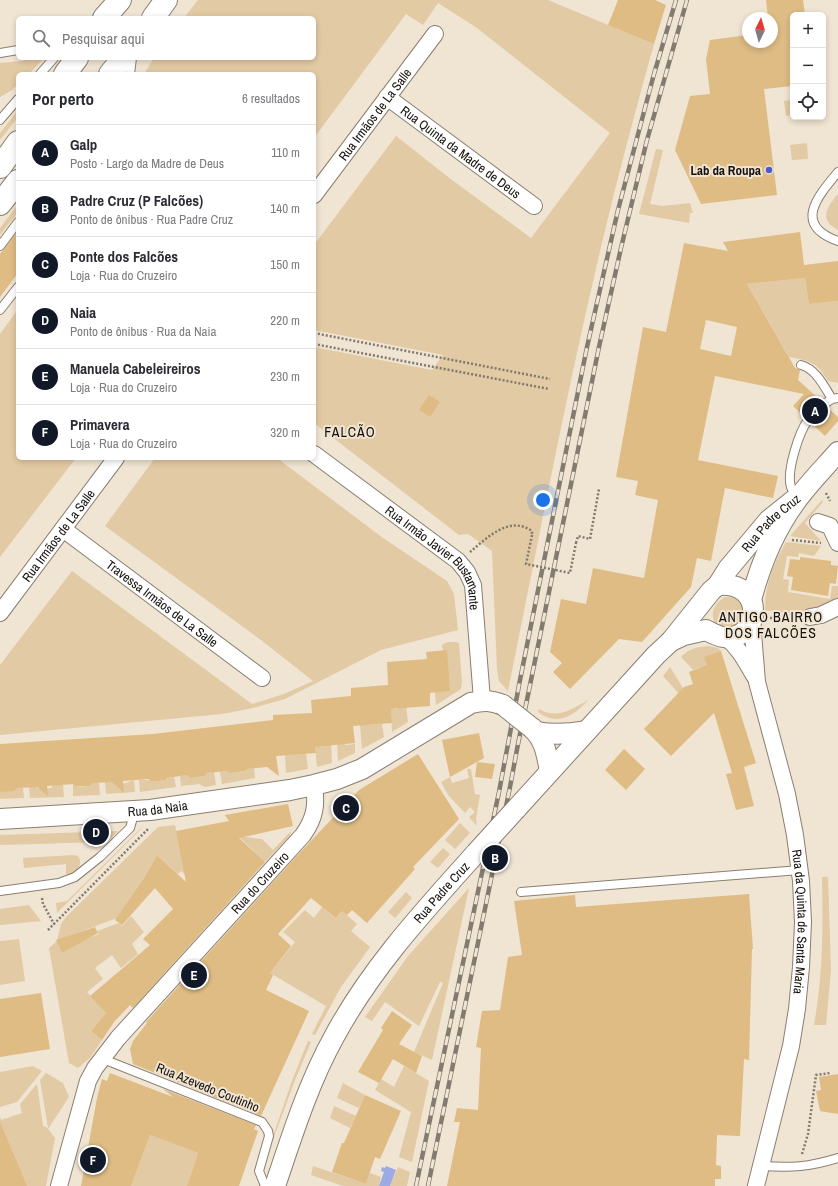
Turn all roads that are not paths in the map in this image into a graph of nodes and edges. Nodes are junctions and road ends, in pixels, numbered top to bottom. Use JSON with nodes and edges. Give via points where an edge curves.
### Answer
{"nodes":[{"id":1,"x":120,"y":0,"type":"edge"},
{"id":2,"x":166,"y":0,"type":"edge"},
{"id":3,"x":106,"y":16,"type":"edge"},
{"id":4,"x":154,"y":16,"type":"edge"},
{"id":5,"x":435,"y":34,"type":"dead end"},
{"id":6,"x":16,"y":50,"type":"edge"},
{"id":7,"x":0,"y":53,"type":"edge"},
{"id":8,"x":52,"y":60,"type":"edge"},
{"id":9,"x":75,"y":60,"type":"edge"},
{"id":10,"x":121,"y":60,"type":"edge"},
{"id":11,"x":132,"y":60,"type":"edge"},
{"id":12,"x":42,"y":72,"type":"edge"},
{"id":13,"x":66,"y":72,"type":"edge"},
{"id":14,"x":112,"y":72,"type":"edge"},
{"id":15,"x":130,"y":72,"type":"edge"},
{"id":16,"x":387,"y":98,"type":"junction"},
{"id":17,"x":16,"y":101,"type":"edge"},
{"id":18,"x":9,"y":109,"type":"junction"},
{"id":19,"x":0,"y":110,"type":"edge"},
{"id":20,"x":0,"y":120,"type":"edge"},
{"id":21,"x":16,"y":145,"type":"edge"},
{"id":22,"x":0,"y":167,"type":"edge"},
{"id":23,"x":838,"y":172,"type":"edge"},
{"id":24,"x":16,"y":184,"type":"edge"},
{"id":25,"x":316,"y":192,"type":"edge"},
{"id":26,"x":0,"y":204,"type":"edge"},
{"id":27,"x":534,"y":206,"type":"dead end"},
{"id":28,"x":16,"y":225,"type":"edge"},
{"id":29,"x":838,"y":241,"type":"edge"},
{"id":30,"x":0,"y":246,"type":"edge"},
{"id":31,"x":16,"y":289,"type":"edge"},
{"id":32,"x":5,"y":290,"type":"dead end"},
{"id":33,"x":0,"y":310,"type":"edge"},
{"id":34,"x":801,"y":365,"type":"dead end"},
{"id":35,"x":835,"y":398,"type":"edge"},
{"id":36,"x":824,"y":404,"type":"dead end"},
{"id":37,"x":808,"y":420,"type":"dead end"},
{"id":38,"x":838,"y":452,"type":"edge"},
{"id":39,"x":316,"y":455,"type":"edge"},
{"id":40,"x":115,"y":460,"type":"edge"},
{"id":41,"x":799,"y":496,"type":"junction"},
{"id":42,"x":818,"y":522,"type":"dead end"},
{"id":43,"x":63,"y":529,"type":"junction"},
{"id":44,"x":838,"y":543,"type":"edge"},
{"id":45,"x":718,"y":585,"type":"junction"},
{"id":46,"x":751,"y":600,"type":"junction"},
{"id":47,"x":702,"y":601,"type":"junction"},
{"id":48,"x":838,"y":607,"type":"edge"},
{"id":49,"x":0,"y":613,"type":"edge"},
{"id":50,"x":810,"y":617,"type":"road end"},
{"id":51,"x":758,"y":619,"type":"junction"},
{"id":52,"x":706,"y":630,"type":"junction"},
{"id":53,"x":725,"y":637,"type":"junction"},
{"id":54,"x":671,"y":640,"type":"junction"},
{"id":55,"x":262,"y":678,"type":"dead end"},
{"id":56,"x":757,"y":682,"type":"junction"},
{"id":57,"x":482,"y":700,"type":"junction"},
{"id":58,"x":535,"y":730,"type":"junction"},
{"id":59,"x":586,"y":731,"type":"junction"},
{"id":60,"x":550,"y":771,"type":"junction"},
{"id":61,"x":314,"y":785,"type":"junction"},
{"id":62,"x":140,"y":811,"type":"junction"},
{"id":63,"x":0,"y":819,"type":"edge"},
{"id":64,"x":800,"y":870,"type":"junction"},
{"id":65,"x":0,"y":890,"type":"edge"},
{"id":66,"x":521,"y":892,"type":"dead end"},
{"id":67,"x":103,"y":1058,"type":"junction"},
{"id":68,"x":838,"y":1158,"type":"edge"},
{"id":69,"x":761,"y":1166,"type":"junction"},
{"id":70,"x":59,"y":1186,"type":"edge"},
{"id":71,"x":265,"y":1186,"type":"edge"},
{"id":72,"x":275,"y":1186,"type":"edge"},
{"id":73,"x":756,"y":1186,"type":"edge"}],
"edges":[{"from":1,"to":3,"type":"highway"},
{"from":2,"to":4,"type":"highway"},
{"from":5,"to":16,"type":"street","name":"Rua Irmãos de La Salle"},
{"from":6,"to":7,"type":"lane"},
{"from":8,"to":12,"type":"lane"},
{"from":9,"to":13,"type":"highway"},
{"from":10,"to":14,"type":"highway"},
{"from":11,"to":15,"type":"lane"},
{"from":16,"to":25,"type":"street","name":"Rua Irmãos de La Salle"},
{"from":16,"to":27,"type":"street","name":"Rua Quinta da Madre de Deus"},
{"from":17,"to":18,"type":"lane"},
{"from":18,"to":19,"type":"lane"},
{"from":18,"to":20,"type":"lane"},
{"from":21,"to":22,"type":"highway"},
{"from":23,"to":29,"type":"lane","via":[[816,200],[813,210],[813,221],[817,229]]},
{"from":24,"to":26,"type":"highway"},
{"from":28,"to":30,"type":"lane"},
{"from":31,"to":32,"type":"lane"},
{"from":31,"to":33,"type":"lane"},
{"from":34,"to":35,"type":"lane","via":[[809,368]]},
{"from":35,"to":36,"type":"lane"},
{"from":37,"to":41,"type":"lane","via":[[797,441],[790,479],[792,491]]},
{"from":38,"to":41,"type":"street"},
{"from":39,"to":57,"type":"street","name":"Rua Irmão Javier Bustamante","via":[[458,561],[467,572],[473,585]]},
{"from":40,"to":43,"type":"street","name":"Rua Irmãos de La Salle"},
{"from":41,"to":45,"type":"street","name":"Rua Padre Cruz","via":[[769,520],[728,569]]},
{"from":41,"to":46,"type":"street","name":"Rua Padre Cruz","via":[[768,547]]},
{"from":42,"to":44,"type":"street","via":[[830,526]]},
{"from":43,"to":49,"type":"street","name":"Rua Irmãos de La Salle"},
{"from":43,"to":55,"type":"street","name":"Travessa Irmãos de La Salle"},
{"from":45,"to":46,"type":"street","via":[[728,584],[737,587]]},
{"from":45,"to":47,"type":"street","name":"Rua Padre Cruz"},
{"from":46,"to":51,"type":"street","name":"Rua Padre Cruz"},
{"from":47,"to":52,"type":"street","via":[[701,613]]},
{"from":47,"to":54,"type":"street","name":"Rua Padre Cruz"},
{"from":48,"to":50,"type":"street"},
{"from":51,"to":53,"type":"street","via":[[736,636]]},
{"from":51,"to":56,"type":"street","name":"Rua da Quinta de Santa Maria"},
{"from":52,"to":53,"type":"street"},
{"from":52,"to":54,"type":"street","name":"Rua Padre Cruz"},
{"from":53,"to":56,"type":"street","name":"Rua da Quinta de Santa Maria","via":[[742,655]]},
{"from":54,"to":59,"type":"street","name":"Rua Padre Cruz"},
{"from":56,"to":64,"type":"street","name":"Rua da Quinta de Santa Maria","via":[[787,794]]},
{"from":57,"to":58,"type":"street","bridge":true,"via":[[503,705]]},
{"from":57,"to":61,"type":"street","via":[[472,703],[362,769]]},
{"from":58,"to":59,"type":"street","via":[[562,735]]},
{"from":58,"to":60,"type":"street","via":[[545,746]]},
{"from":59,"to":60,"type":"street","name":"Rua Padre Cruz"},
{"from":60,"to":72,"type":"street","name":"Rua Padre Cruz","bridge":true,"via":[[388,954],[355,1000],[333,1037],[316,1074]]},
{"from":61,"to":62,"type":"street","name":"Rua da Naia"},
{"from":61,"to":67,"type":"street","name":"Rua do Cruzeiro","via":[[315,810],[304,835],[118,1038]]},
{"from":62,"to":63,"type":"street","name":"Rua da Naia"},
{"from":62,"to":65,"type":"lane","via":[[130,828],[75,877],[59,883]]},
{"from":64,"to":66,"type":"lane"},
{"from":64,"to":69,"type":"street","name":"Rua da Quinta de Santa Maria","via":[[803,922],[797,1009],[791,1046]]},
{"from":67,"to":70,"type":"street","name":"Rua do Cruzeiro","via":[[88,1081]]},
{"from":67,"to":71,"type":"lane","name":"Rua Azevedo Coutinho","via":[[262,1122],[269,1136],[259,1171]]},
{"from":68,"to":69,"type":"lane","via":[[799,1167]]},
{"from":69,"to":73,"type":"street","name":"Rua da Quinta de Santa Maria"}]}
